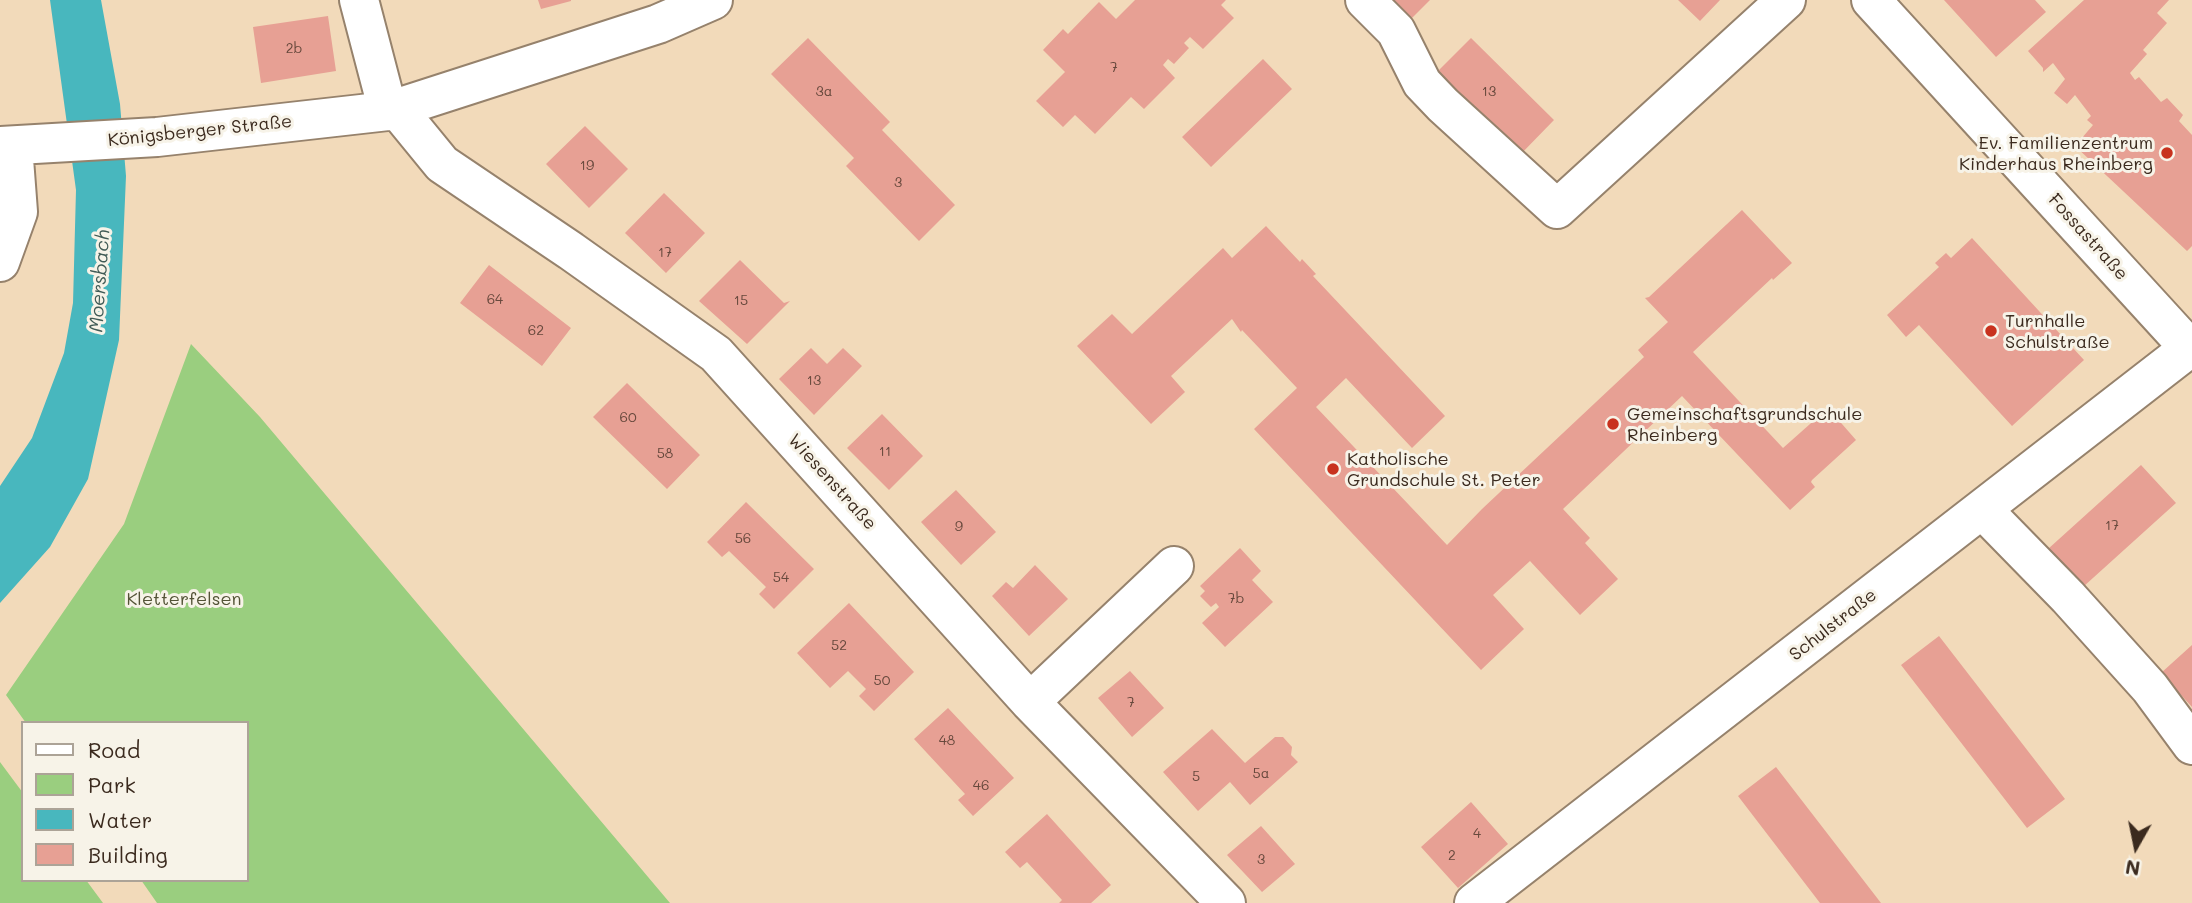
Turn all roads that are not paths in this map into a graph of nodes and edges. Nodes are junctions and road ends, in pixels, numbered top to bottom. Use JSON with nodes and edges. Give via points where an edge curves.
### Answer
{"nodes":[{"id":1,"x":359,"y":0,"type":"edge"},
{"id":2,"x":713,"y":0,"type":"edge"},
{"id":3,"x":1365,"y":0,"type":"edge"},
{"id":4,"x":1786,"y":0,"type":"edge"},
{"id":5,"x":1871,"y":0,"type":"edge"},
{"id":6,"x":655,"y":12,"type":"edge"},
{"id":7,"x":392,"y":110,"type":"junction"},
{"id":8,"x":6,"y":146,"type":"edge"},
{"id":9,"x":0,"y":262,"type":"edge"},
{"id":10,"x":2191,"y":349,"type":"edge"},
{"id":11,"x":1982,"y":509,"type":"junction"},
{"id":12,"x":1174,"y":566,"type":"dead end"},
{"id":13,"x":1030,"y":702,"type":"junction"},
{"id":14,"x":2192,"y":745,"type":"edge"},
{"id":15,"x":1226,"y":903,"type":"edge"},
{"id":16,"x":1474,"y":903,"type":"edge"}],
"edges":[{"from":1,"to":7,"type":"street"},
{"from":2,"to":6,"type":"street","name":"Königsberger Straße"},
{"from":3,"to":4,"type":"street","via":[[1396,31],[1429,90],[1557,209]]},
{"from":5,"to":10,"type":"street","name":"Fossastraße"},
{"from":6,"to":7,"type":"street","name":"Königsberger Straße"},
{"from":7,"to":8,"type":"street","name":"Königsberger Straße","via":[[157,137]]},
{"from":7,"to":13,"type":"street","name":"Wiesenstraße","via":[[442,164],[716,354]]},
{"from":8,"to":9,"type":"street","name":"Königsberger Straße","via":[[18,212]]},
{"from":10,"to":11,"type":"street","name":"Schulstraße"},
{"from":11,"to":14,"type":"street","via":[[2150,688]]},
{"from":11,"to":16,"type":"street","name":"Schulstraße"},
{"from":12,"to":13,"type":"street"},
{"from":13,"to":15,"type":"street","name":"Wiesenstraße"}]}
